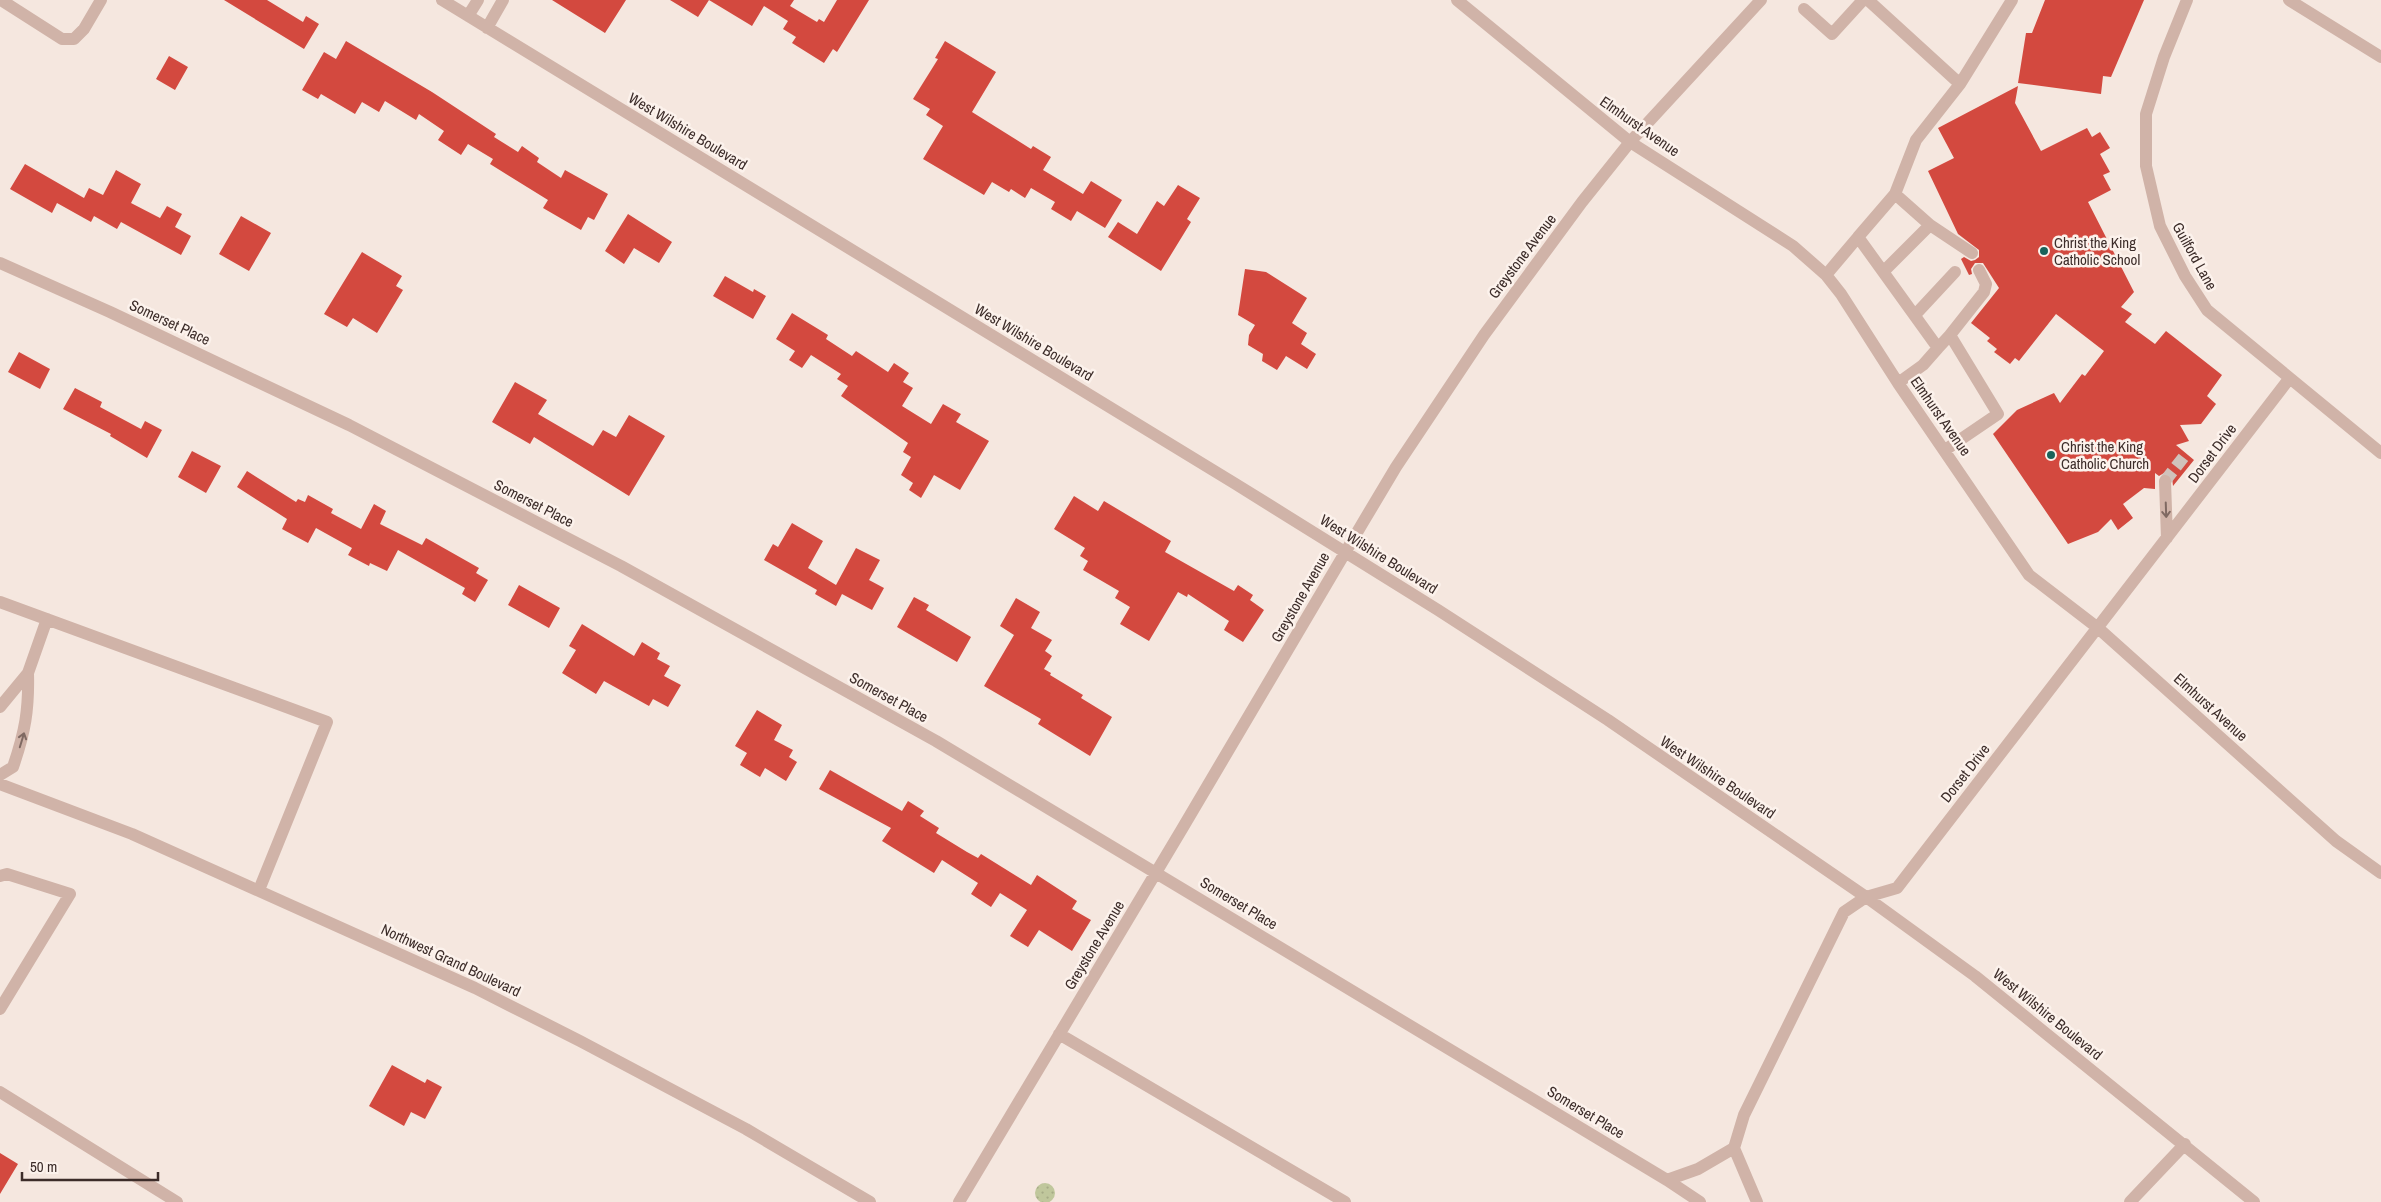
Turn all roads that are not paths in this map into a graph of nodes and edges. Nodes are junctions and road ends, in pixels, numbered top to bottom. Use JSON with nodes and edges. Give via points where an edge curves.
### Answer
{"nodes":[{"id":1,"x":1,"y":0,"type":"edge"},
{"id":2,"x":101,"y":0,"type":"edge"},
{"id":3,"x":442,"y":0,"type":"edge"},
{"id":4,"x":478,"y":0,"type":"edge"},
{"id":5,"x":503,"y":0,"type":"edge"},
{"id":6,"x":1457,"y":0,"type":"edge"},
{"id":7,"x":1761,"y":0,"type":"edge"},
{"id":8,"x":1863,"y":0,"type":"edge"},
{"id":9,"x":1868,"y":0,"type":"edge"},
{"id":10,"x":2012,"y":0,"type":"edge"},
{"id":11,"x":2188,"y":0,"type":"edge"},
{"id":12,"x":2289,"y":0,"type":"edge"},
{"id":13,"x":1804,"y":10,"type":"dead end"},
{"id":14,"x":468,"y":16,"type":"junction"},
{"id":15,"x":487,"y":28,"type":"junction"},
{"id":16,"x":2381,"y":57,"type":"edge"},
{"id":17,"x":1960,"y":84,"type":"junction"},
{"id":18,"x":1630,"y":142,"type":"junction"},
{"id":19,"x":1895,"y":194,"type":"junction"},
{"id":20,"x":1930,"y":225,"type":"junction"},
{"id":21,"x":1858,"y":237,"type":"junction"},
{"id":22,"x":1972,"y":253,"type":"dead end"},
{"id":23,"x":0,"y":263,"type":"edge"},
{"id":24,"x":1979,"y":270,"type":"dead end"},
{"id":25,"x":1884,"y":271,"type":"junction"},
{"id":26,"x":1955,"y":272,"type":"dead end"},
{"id":27,"x":1826,"y":275,"type":"junction"},
{"id":28,"x":1915,"y":315,"type":"junction"},
{"id":29,"x":1950,"y":334,"type":"junction"},
{"id":30,"x":1938,"y":348,"type":"junction"},
{"id":31,"x":2289,"y":379,"type":"junction"},
{"id":32,"x":1898,"y":383,"type":"junction"},
{"id":33,"x":1945,"y":450,"type":"junction"},
{"id":34,"x":2381,"y":452,"type":"edge"},
{"id":35,"x":2165,"y":481,"type":"tunnel mouth"},
{"id":36,"x":2167,"y":538,"type":"junction"},
{"id":37,"x":1345,"y":552,"type":"junction"},
{"id":38,"x":0,"y":602,"type":"edge"},
{"id":39,"x":47,"y":619,"type":"junction"},
{"id":40,"x":2098,"y":628,"type":"junction"},
{"id":41,"x":28,"y":673,"type":"junction"},
{"id":42,"x":0,"y":707,"type":"edge"},
{"id":43,"x":0,"y":775,"type":"edge"},
{"id":44,"x":0,"y":784,"type":"edge"},
{"id":45,"x":1156,"y":873,"type":"junction"},
{"id":46,"x":2381,"y":873,"type":"edge"},
{"id":47,"x":0,"y":876,"type":"edge"},
{"id":48,"x":259,"y":890,"type":"junction"},
{"id":49,"x":1866,"y":897,"type":"junction"},
{"id":50,"x":0,"y":1009,"type":"edge"},
{"id":51,"x":1059,"y":1034,"type":"junction"},
{"id":52,"x":0,"y":1092,"type":"edge"},
{"id":53,"x":2185,"y":1144,"type":"junction"},
{"id":54,"x":1734,"y":1148,"type":"junction"},
{"id":55,"x":1668,"y":1180,"type":"junction"},
{"id":56,"x":177,"y":1202,"type":"edge"},
{"id":57,"x":870,"y":1202,"type":"edge"},
{"id":58,"x":959,"y":1202,"type":"edge"},
{"id":59,"x":1345,"y":1202,"type":"edge"},
{"id":60,"x":1700,"y":1202,"type":"edge"},
{"id":61,"x":1757,"y":1202,"type":"edge"},
{"id":62,"x":2130,"y":1202,"type":"edge"},
{"id":63,"x":2254,"y":1202,"type":"edge"}],
"edges":[{"from":1,"to":2,"type":"street","via":[[62,39],[74,39],[84,29]]},
{"from":3,"to":14,"type":"street","name":"West Wilshire Boulevard"},
{"from":4,"to":14,"type":"street"},
{"from":5,"to":15,"type":"street"},
{"from":6,"to":18,"type":"street","name":"Elmhurst Avenue"},
{"from":7,"to":18,"type":"street","name":"Greystone Avenue"},
{"from":8,"to":13,"type":"street","via":[[1832,34]]},
{"from":9,"to":17,"type":"street"},
{"from":10,"to":17,"type":"street"},
{"from":11,"to":31,"type":"street","name":"Guilford Lane","via":[[2164,57],[2146,114],[2146,166],[2160,226],[2185,276],[2207,310]]},
{"from":12,"to":16,"type":"street"},
{"from":14,"to":15,"type":"street","name":"West Wilshire Boulevard"},
{"from":15,"to":37,"type":"street","name":"West Wilshire Boulevard"},
{"from":17,"to":19,"type":"street","via":[[1916,140]]},
{"from":18,"to":27,"type":"street","name":"Elmhurst Avenue","via":[[1793,246]]},
{"from":18,"to":37,"type":"street","name":"Greystone Avenue","via":[[1484,335],[1396,467]]},
{"from":19,"to":20,"type":"street"},
{"from":19,"to":21,"type":"street"},
{"from":20,"to":22,"type":"street"},
{"from":20,"to":25,"type":"street"},
{"from":21,"to":25,"type":"street"},
{"from":21,"to":27,"type":"street"},
{"from":23,"to":45,"type":"street","name":"Somerset Place","via":[[349,425],[621,566],[936,741]]},
{"from":24,"to":29,"type":"street","via":[[1986,284],[1984,292]]},
{"from":25,"to":28,"type":"street"},
{"from":26,"to":28,"type":"street"},
{"from":27,"to":32,"type":"street","name":"Elmhurst Avenue"},
{"from":28,"to":30,"type":"street"},
{"from":29,"to":30,"type":"street"},
{"from":29,"to":33,"type":"street","via":[[1998,414]]},
{"from":30,"to":32,"type":"street"},
{"from":31,"to":34,"type":"street","name":"Guilford Lane"},
{"from":31,"to":36,"type":"street","name":"Dorset Drive"},
{"from":32,"to":33,"type":"street","name":"Elmhurst Avenue"},
{"from":33,"to":40,"type":"street","name":"Elmhurst Avenue","via":[[2029,575]]},
{"from":35,"to":36,"type":"street","one_way":true},
{"from":36,"to":40,"type":"street","name":"Dorset Drive"},
{"from":37,"to":45,"type":"street","name":"Greystone Avenue"},
{"from":37,"to":49,"type":"street","name":"West Wilshire Boulevard","via":[[1602,717]]},
{"from":38,"to":39,"type":"street"},
{"from":39,"to":41,"type":"street"},
{"from":39,"to":48,"type":"street","via":[[327,722]]},
{"from":40,"to":46,"type":"street","name":"Elmhurst Avenue","via":[[2336,841]]},
{"from":40,"to":49,"type":"street","name":"Dorset Drive","via":[[1897,888]]},
{"from":41,"to":42,"type":"street"},
{"from":43,"to":41,"type":"street","one_way":true,"via":[[13,767],[25,734]]},
{"from":44,"to":48,"type":"street","name":"Northwest Grand Boulevard","via":[[132,834]]},
{"from":45,"to":51,"type":"street","name":"Greystone Avenue"},
{"from":45,"to":55,"type":"street","name":"Somerset Place"},
{"from":47,"to":50,"type":"street","via":[[7,874],[70,894]]},
{"from":48,"to":57,"type":"street","name":"Northwest Grand Boulevard","via":[[448,976],[580,1041],[746,1129]]},
{"from":49,"to":53,"type":"street","name":"West Wilshire Boulevard","via":[[1975,976]]},
{"from":49,"to":54,"type":"street","name":"Dorset Drive","via":[[1844,912],[1744,1115]]},
{"from":51,"to":58,"type":"street","name":"Greystone Avenue"},
{"from":51,"to":59,"type":"street"},
{"from":52,"to":56,"type":"street"},
{"from":53,"to":62,"type":"street"},
{"from":53,"to":63,"type":"street","name":"West Wilshire Boulevard"},
{"from":54,"to":55,"type":"street","via":[[1698,1170]]},
{"from":54,"to":61,"type":"street"},
{"from":55,"to":60,"type":"street","name":"Somerset Place"}]}
